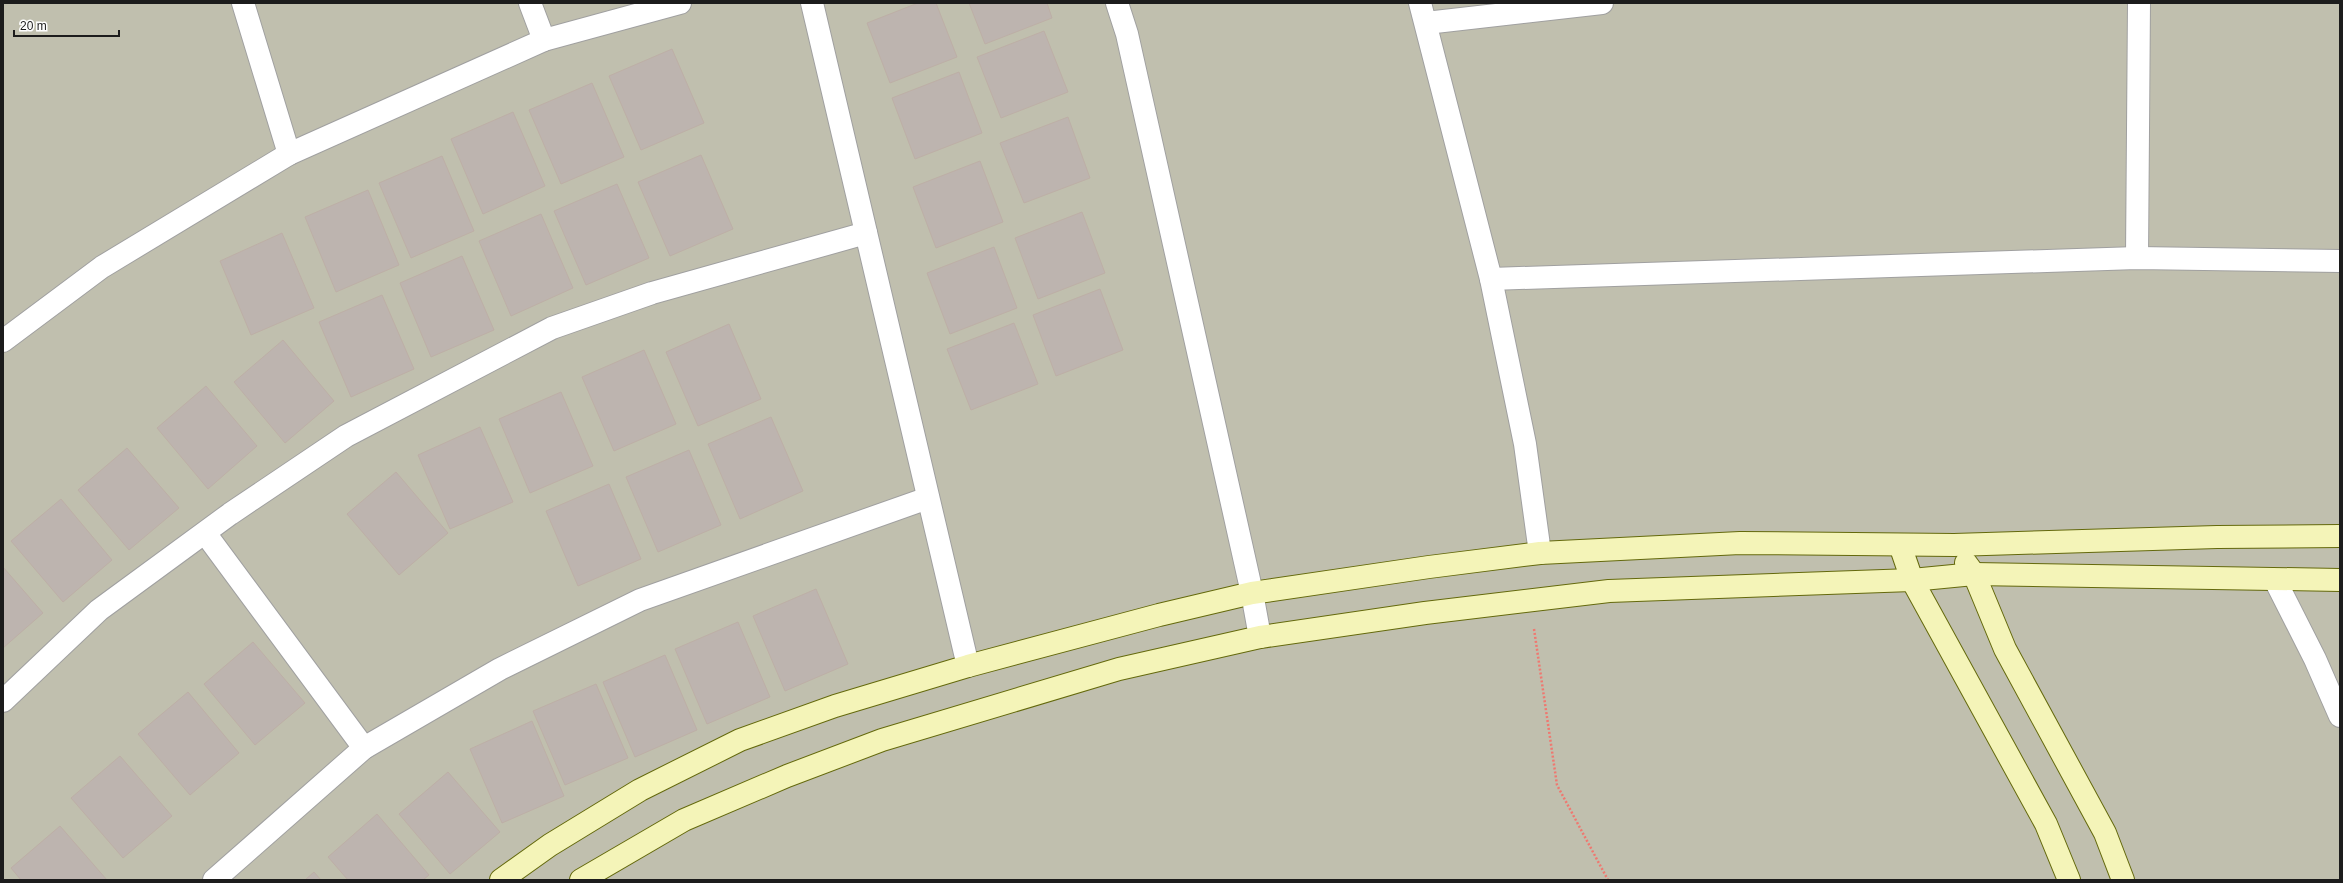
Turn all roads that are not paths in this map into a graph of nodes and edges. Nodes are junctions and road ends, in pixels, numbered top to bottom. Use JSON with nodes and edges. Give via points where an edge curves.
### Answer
{"nodes":[{"id":1,"x":243,"y":3,"type":"edge"},
{"id":2,"x":530,"y":3,"type":"edge"},
{"id":3,"x":680,"y":3,"type":"edge"},
{"id":4,"x":812,"y":3,"type":"edge"},
{"id":5,"x":1117,"y":3,"type":"edge"},
{"id":6,"x":1420,"y":3,"type":"edge"},
{"id":7,"x":1602,"y":3,"type":"edge"},
{"id":8,"x":2139,"y":3,"type":"edge"},
{"id":9,"x":1426,"y":24,"type":"junction"},
{"id":10,"x":544,"y":40,"type":"junction"},
{"id":11,"x":289,"y":154,"type":"junction"},
{"id":12,"x":866,"y":233,"type":"junction"},
{"id":13,"x":2137,"y":258,"type":"junction"},
{"id":14,"x":2340,"y":261,"type":"edge"},
{"id":15,"x":1491,"y":279,"type":"junction"},
{"id":16,"x":3,"y":341,"type":"edge"},
{"id":17,"x":928,"y":498,"type":"junction"},
{"id":18,"x":205,"y":532,"type":"junction"},
{"id":19,"x":2340,"y":536,"type":"edge"},
{"id":20,"x":1900,"y":545,"type":"junction"},
{"id":21,"x":1954,"y":545,"type":"junction"},
{"id":22,"x":1540,"y":554,"type":"junction"},
{"id":23,"x":1974,"y":574,"type":"junction"},
{"id":24,"x":1912,"y":580,"type":"junction"},
{"id":25,"x":2275,"y":580,"type":"junction"},
{"id":26,"x":2340,"y":580,"type":"edge"},
{"id":27,"x":1252,"y":593,"type":"junction"},
{"id":28,"x":1260,"y":637,"type":"junction"},
{"id":29,"x":968,"y":666,"type":"junction"},
{"id":30,"x":5,"y":694,"type":"edge"},
{"id":31,"x":2340,"y":716,"type":"edge"},
{"id":32,"x":364,"y":748,"type":"junction"},
{"id":33,"x":214,"y":880,"type":"edge"},
{"id":34,"x":501,"y":880,"type":"edge"},
{"id":35,"x":581,"y":880,"type":"edge"},
{"id":36,"x":2069,"y":880,"type":"edge"},
{"id":37,"x":2123,"y":880,"type":"edge"}],
"edges":[{"from":1,"to":11,"type":"street"},
{"from":2,"to":10,"type":"street"},
{"from":3,"to":10,"type":"street"},
{"from":4,"to":12,"type":"street"},
{"from":5,"to":27,"type":"street","via":[[1128,41]]},
{"from":6,"to":9,"type":"street"},
{"from":7,"to":9,"type":"street"},
{"from":8,"to":13,"type":"street"},
{"from":9,"to":15,"type":"street"},
{"from":10,"to":11,"type":"street"},
{"from":11,"to":16,"type":"street","via":[[102,267]]},
{"from":12,"to":17,"type":"street"},
{"from":12,"to":18,"type":"street","via":[[652,293],[552,328],[346,436]]},
{"from":13,"to":14,"type":"street"},
{"from":13,"to":15,"type":"street"},
{"from":15,"to":22,"type":"street","via":[[1525,444]]},
{"from":17,"to":29,"type":"street"},
{"from":17,"to":32,"type":"street","via":[[640,600],[500,669]]},
{"from":18,"to":30,"type":"street","via":[[99,610]]},
{"from":18,"to":32,"type":"street"},
{"from":19,"to":21,"type":"street"},
{"from":20,"to":21,"type":"street"},
{"from":20,"to":22,"type":"street","via":[[1740,543]]},
{"from":20,"to":24,"type":"street"},
{"from":21,"to":23,"type":"street"},
{"from":22,"to":27,"type":"street","via":[[1429,567]]},
{"from":23,"to":24,"type":"street"},
{"from":23,"to":25,"type":"street"},
{"from":23,"to":37,"type":"street","via":[[2005,649],[2105,833]]},
{"from":24,"to":28,"type":"street","via":[[1609,591],[1425,613]]},
{"from":24,"to":36,"type":"street","via":[[2046,824]]},
{"from":25,"to":26,"type":"street"},
{"from":25,"to":31,"type":"street","via":[[2315,659]]},
{"from":27,"to":28,"type":"street"},
{"from":27,"to":29,"type":"street"},
{"from":28,"to":35,"type":"street","via":[[1119,669],[882,740],[787,776],[684,820]]},
{"from":29,"to":34,"type":"street","via":[[835,706],[740,740],[640,790],[550,845]]},
{"from":32,"to":33,"type":"street"}]}
